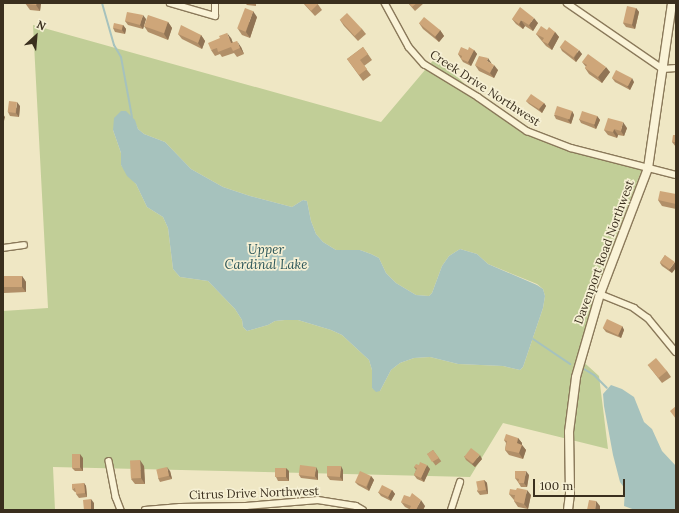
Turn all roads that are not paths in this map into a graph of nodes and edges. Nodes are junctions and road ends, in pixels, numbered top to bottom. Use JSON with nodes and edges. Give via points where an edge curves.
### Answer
{"nodes":[{"id":1,"x":170,"y":3,"type":"edge"},
{"id":2,"x":215,"y":3,"type":"edge"},
{"id":3,"x":385,"y":3,"type":"edge"},
{"id":4,"x":567,"y":3,"type":"edge"},
{"id":5,"x":672,"y":3,"type":"edge"},
{"id":6,"x":676,"y":68,"type":"edge"},
{"id":7,"x":663,"y":69,"type":"junction"},
{"id":8,"x":648,"y":168,"type":"junction"},
{"id":9,"x":676,"y":174,"type":"edge"},
{"id":10,"x":24,"y":245,"type":"dead end"},
{"id":11,"x":3,"y":248,"type":"edge"},
{"id":12,"x":600,"y":294,"type":"junction"},
{"id":13,"x":676,"y":352,"type":"edge"},
{"id":14,"x":109,"y":461,"type":"dead end"},
{"id":15,"x":460,"y":482,"type":"dead end"},
{"id":16,"x":121,"y":510,"type":"edge"},
{"id":17,"x":145,"y":510,"type":"edge"},
{"id":18,"x":363,"y":510,"type":"edge"},
{"id":19,"x":451,"y":510,"type":"edge"},
{"id":20,"x":568,"y":510,"type":"edge"}],
"edges":[{"from":1,"to":2,"type":"street","via":[[215,16]]},
{"from":3,"to":8,"type":"street","name":"Creek Drive Northwest","via":[[409,47],[424,64],[527,131],[571,148]]},
{"from":4,"to":7,"type":"street"},
{"from":5,"to":7,"type":"street","name":"Davenport Road Northwest"},
{"from":6,"to":7,"type":"street"},
{"from":7,"to":8,"type":"street","name":"Davenport Road Northwest"},
{"from":8,"to":9,"type":"street","name":"Creek Drive Northwest"},
{"from":8,"to":12,"type":"street","name":"Davenport Road Northwest"},
{"from":10,"to":11,"type":"street"},
{"from":12,"to":13,"type":"street","via":[[634,308],[648,318]]},
{"from":12,"to":20,"type":"street","name":"Davenport Road Northwest","via":[[578,364],[571,407]]},
{"from":14,"to":16,"type":"street"},
{"from":15,"to":19,"type":"street"},
{"from":17,"to":18,"type":"street","name":"Citrus Drive Northwest","via":[[318,500],[356,506]]}]}
